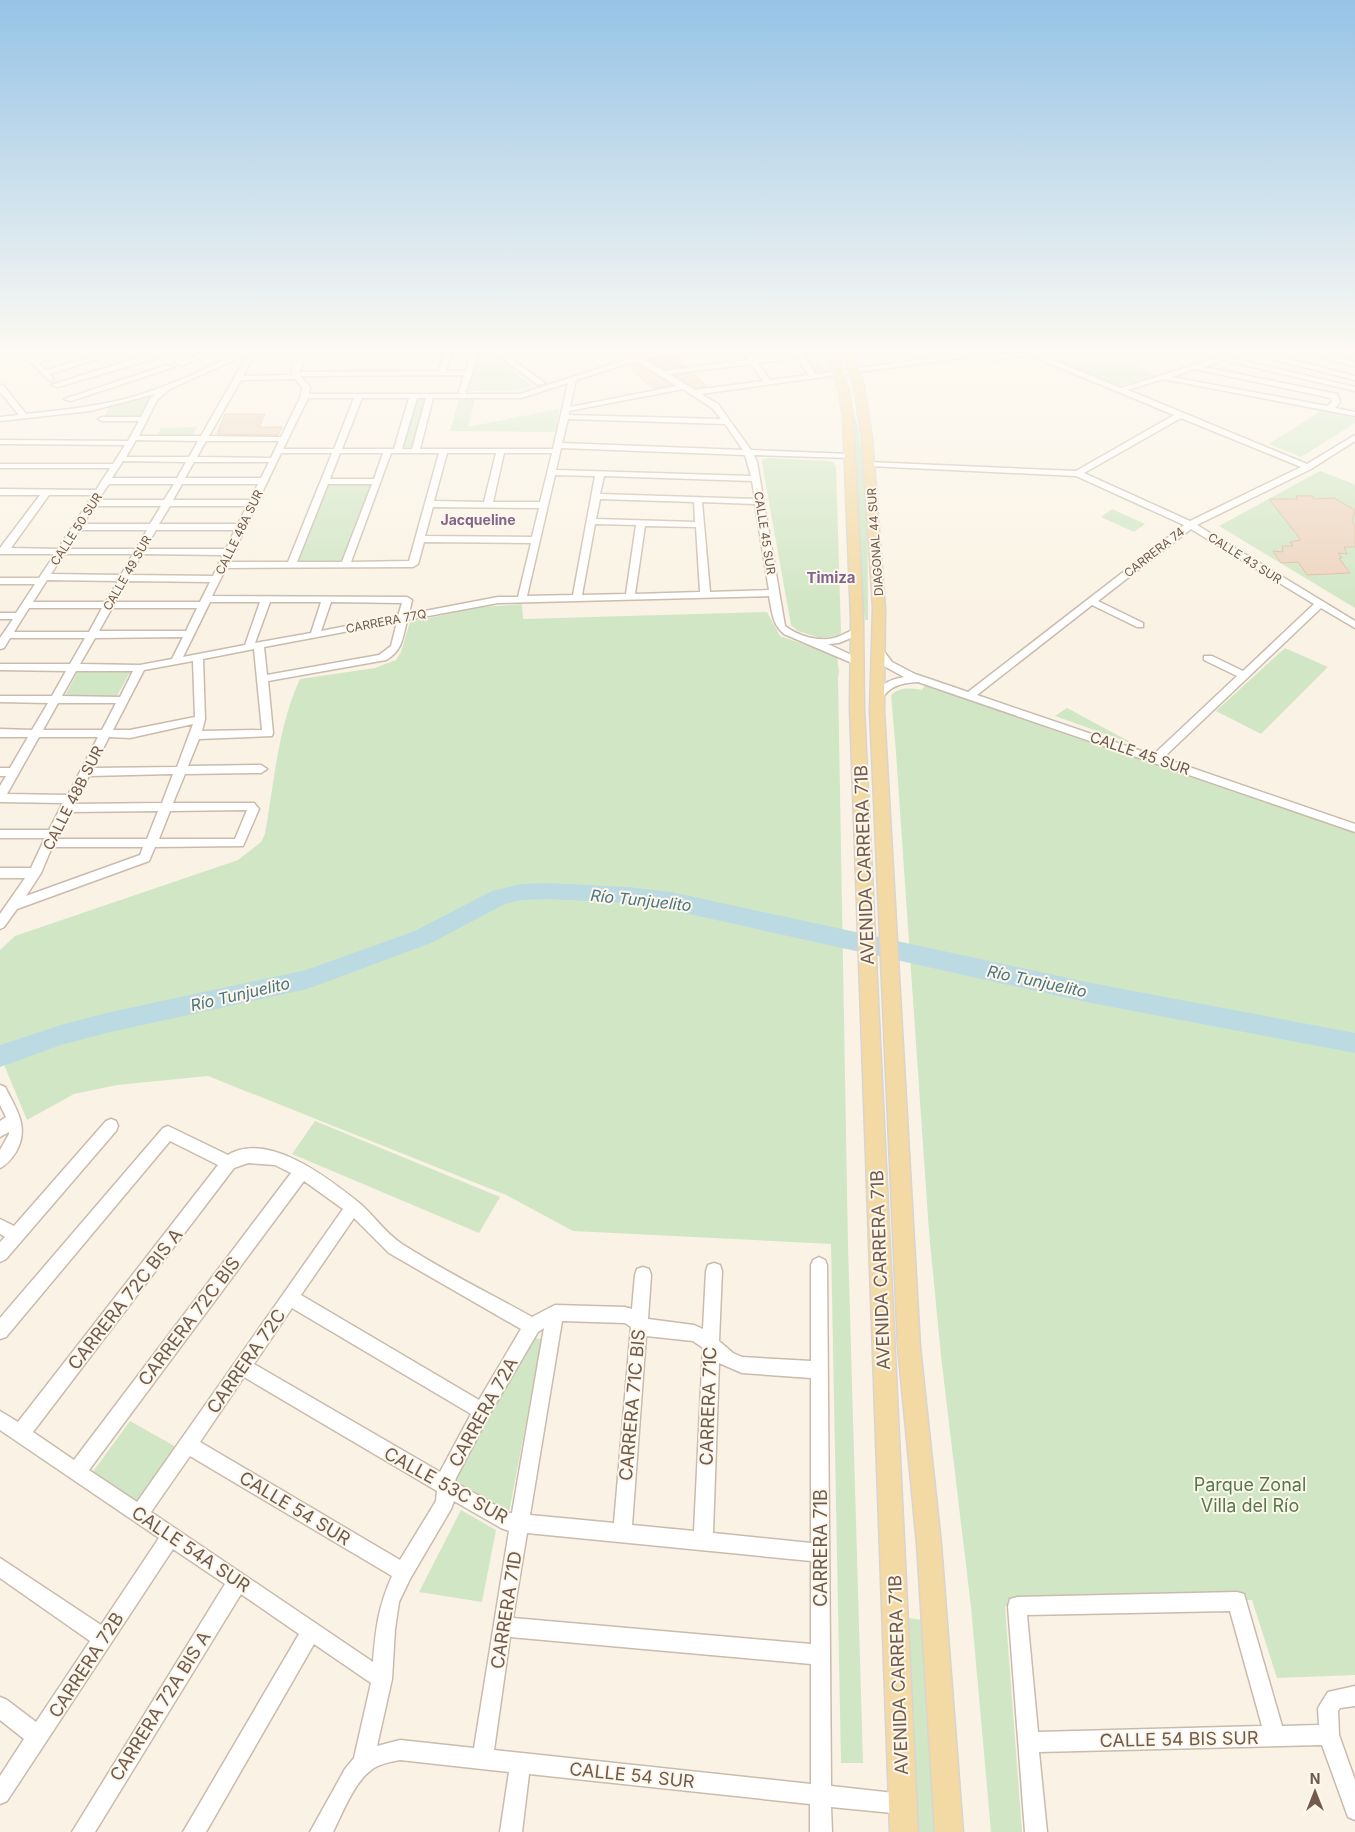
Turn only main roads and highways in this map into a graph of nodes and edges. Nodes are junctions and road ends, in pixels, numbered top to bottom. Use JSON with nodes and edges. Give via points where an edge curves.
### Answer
{"nodes":[{"id":1,"x":848,"y":435,"type":"edge"},
{"id":2,"x":866,"y":435,"type":"edge"},
{"id":3,"x":877,"y":704,"type":"joint"},
{"id":4,"x":857,"y":708,"type":"joint"},
{"id":5,"x":904,"y":1832,"type":"edge"},
{"id":6,"x":949,"y":1832,"type":"edge"}],
"edges":[{"from":1,"to":4,"type":"main road","name":"DIAGONAL 44 SUR","via":[[858,632]]},
{"from":2,"to":3,"type":"main road","name":"DIAGONAL 44 SUR","via":[[879,608]]},
{"from":3,"to":6,"type":"main road","name":"AVENIDA CARRERA 71B","via":[[910,1356],[929,1544]]},
{"from":4,"to":5,"type":"main road","name":"AVENIDA CARRERA 71B"}]}
